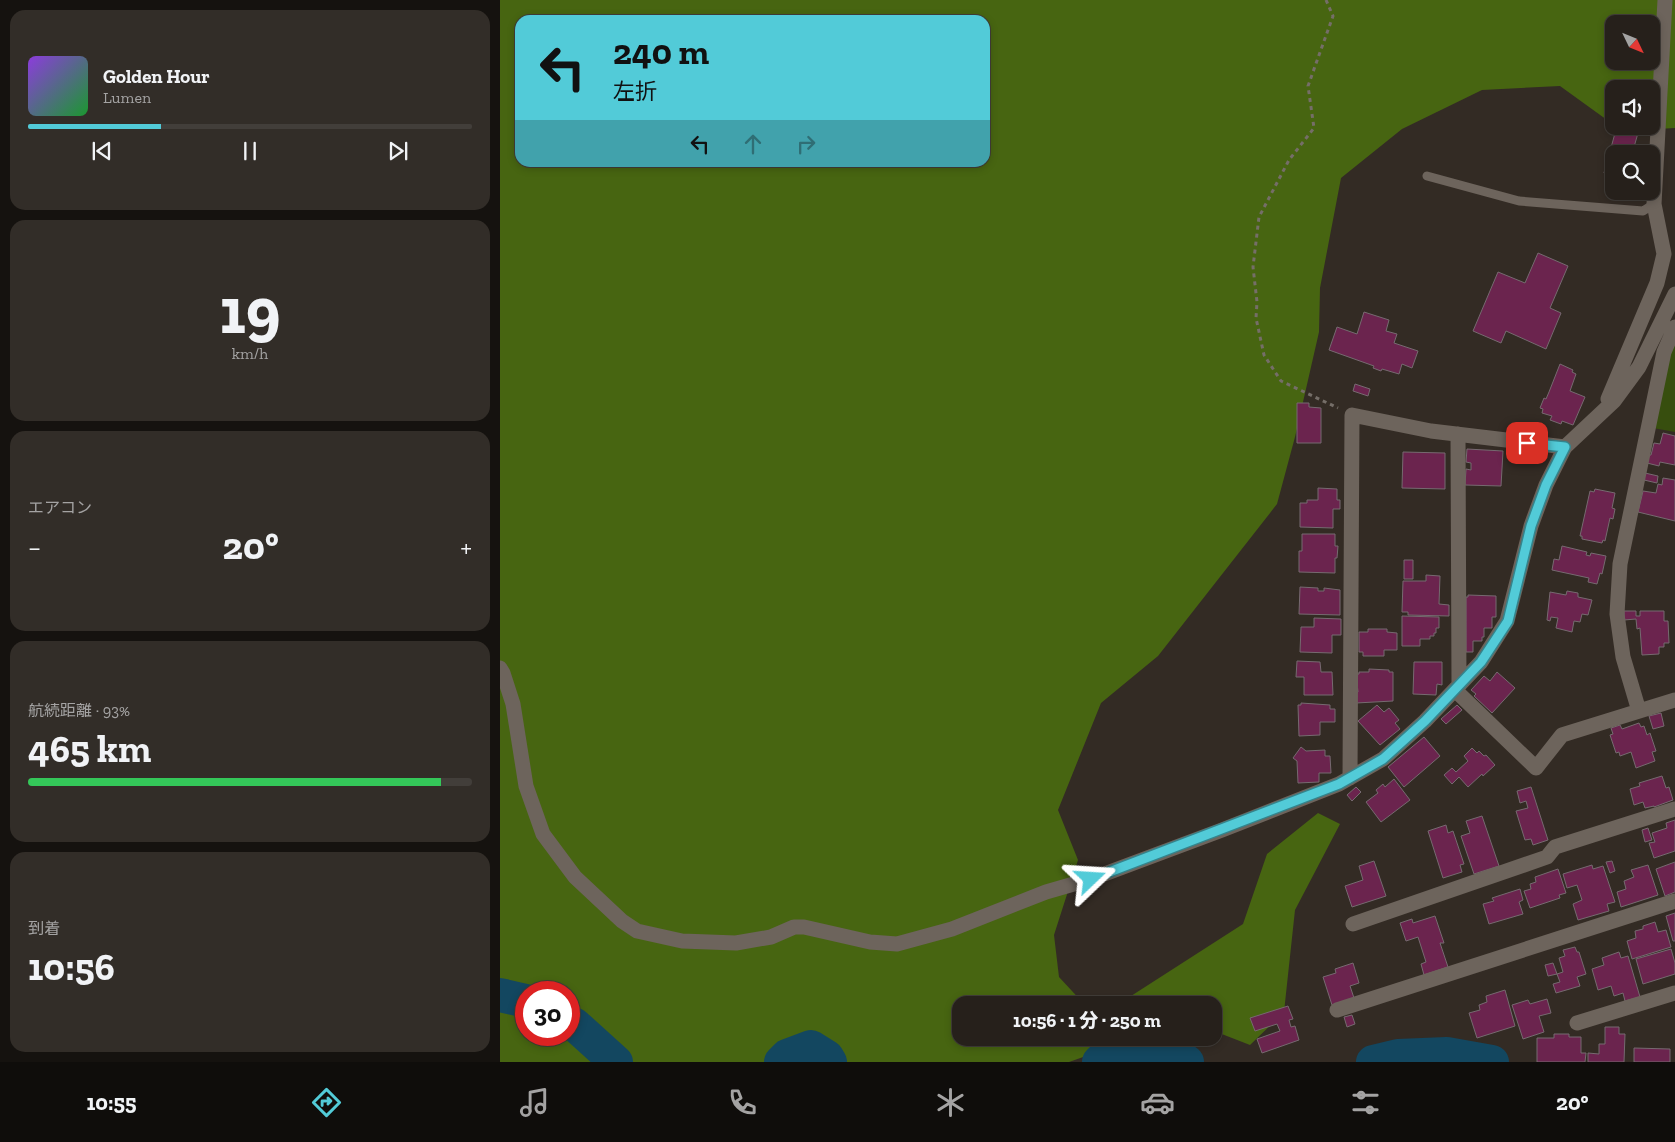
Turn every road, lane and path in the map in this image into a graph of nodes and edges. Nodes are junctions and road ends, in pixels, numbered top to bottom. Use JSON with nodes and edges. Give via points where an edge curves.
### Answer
{"nodes":[{"id":1,"x":1326,"y":0,"type":"edge"},
{"id":2,"x":1665,"y":0,"type":"edge"},
{"id":3,"x":1427,"y":176,"type":"dead end"},
{"id":4,"x":1654,"y":204,"type":"junction"},
{"id":5,"x":1675,"y":294,"type":"edge"},
{"id":6,"x":1675,"y":327,"type":"edge"},
{"id":7,"x":1602,"y":412,"type":"junction"},
{"id":8,"x":1352,"y":414,"type":"junction"},
{"id":9,"x":1458,"y":434,"type":"junction"},
{"id":10,"x":1565,"y":447,"type":"junction"},
{"id":11,"x":500,"y":668,"type":"edge"},
{"id":12,"x":1457,"y":687,"type":"junction"},
{"id":13,"x":1675,"y":700,"type":"edge"},
{"id":14,"x":1639,"y":711,"type":"junction"},
{"id":15,"x":1350,"y":778,"type":"junction"},
{"id":16,"x":1675,"y":809,"type":"edge"},
{"id":17,"x":1675,"y":901,"type":"edge"},
{"id":18,"x":1353,"y":924,"type":"dead end"},
{"id":19,"x":1675,"y":993,"type":"edge"},
{"id":20,"x":1337,"y":1010,"type":"dead end"},
{"id":21,"x":1577,"y":1022,"type":"dead end"}],
"edges":[{"from":1,"to":8,"type":"path","via":[[1332,16],[1308,86],[1314,128],[1289,160],[1260,217],[1253,267],[1256,318],[1264,355],[1281,381]]},
{"from":2,"to":4,"type":"street"},
{"from":3,"to":4,"type":"lane","via":[[1518,201],[1644,211]]},
{"from":4,"to":7,"type":"street","via":[[1664,254],[1657,283]]},
{"from":5,"to":7,"type":"street","via":[[1639,367]]},
{"from":6,"to":14,"type":"street","via":[[1664,352],[1620,564],[1617,614],[1622,657]]},
{"from":7,"to":10,"type":"street"},
{"from":8,"to":9,"type":"street"},
{"from":8,"to":15,"type":"street"},
{"from":9,"to":10,"type":"street"},
{"from":9,"to":12,"type":"street"},
{"from":10,"to":12,"type":"street","via":[[1531,526],[1508,621],[1481,662]]},
{"from":11,"to":15,"type":"street","via":[[513,704],[526,786],[544,834],[575,877],[622,921],[637,931],[682,941],[736,943],[804,927],[870,942],[897,944],[952,930],[1046,892],[1091,879],[1222,830]]},
{"from":12,"to":14,"type":"street","via":[[1536,768],[1562,735]]},
{"from":12,"to":15,"type":"street","via":[[1383,759]]},
{"from":13,"to":14,"type":"street"},
{"from":16,"to":18,"type":"street","via":[[1555,847],[1547,857]]},
{"from":17,"to":20,"type":"street"},
{"from":19,"to":21,"type":"street"}]}
